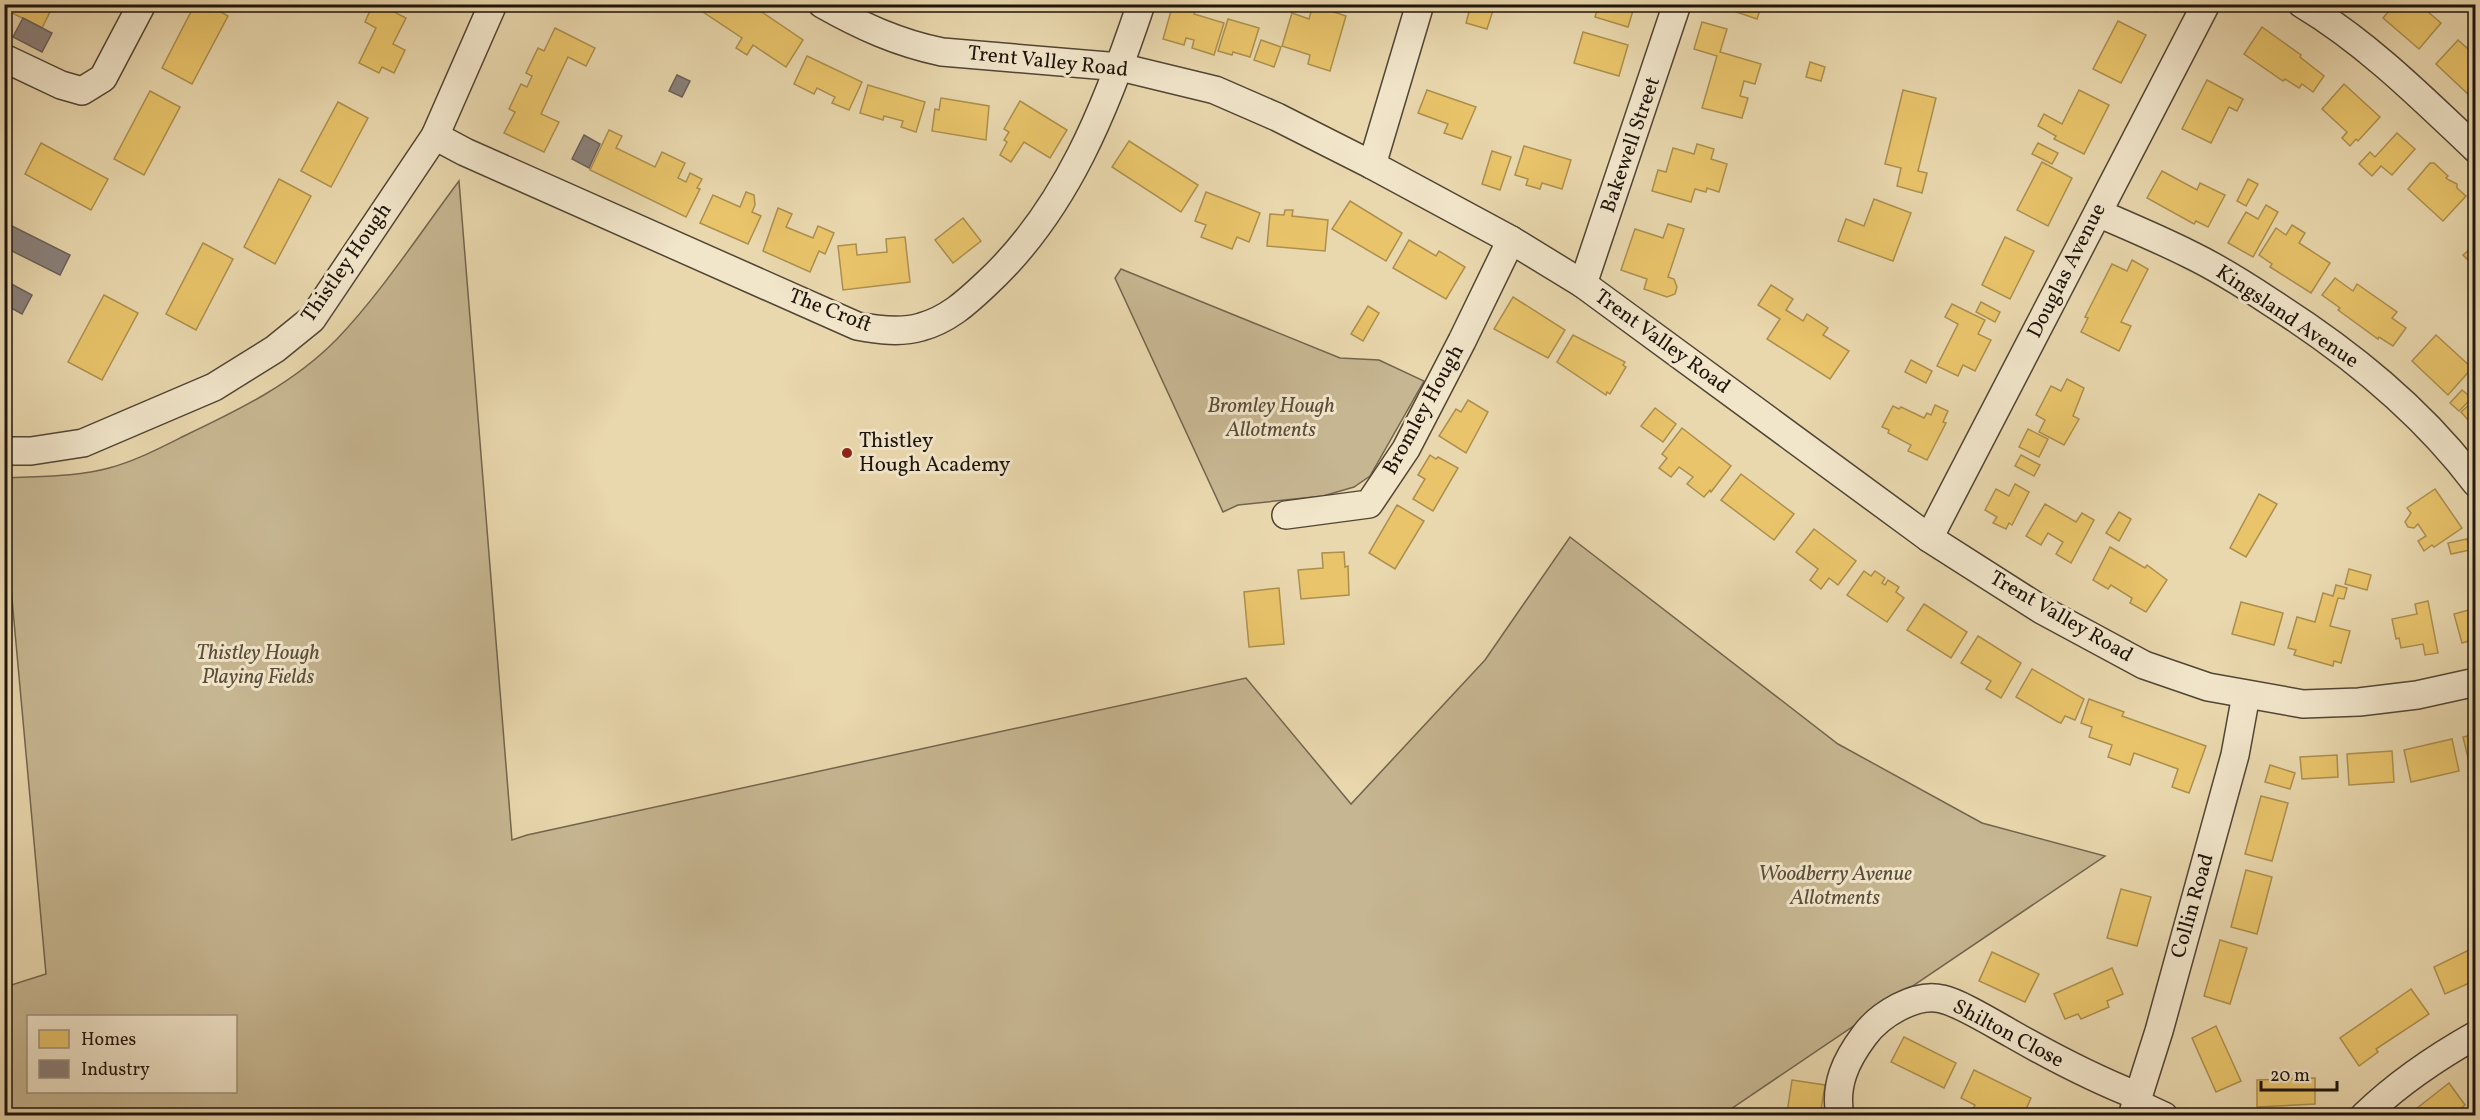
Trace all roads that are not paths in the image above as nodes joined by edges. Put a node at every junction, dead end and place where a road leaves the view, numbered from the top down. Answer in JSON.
{"nodes":[{"id":1,"x":142,"y":4,"type":"edge"},
{"id":2,"x":493,"y":4,"type":"edge"},
{"id":3,"x":822,"y":4,"type":"edge"},
{"id":4,"x":1141,"y":4,"type":"edge"},
{"id":5,"x":1420,"y":4,"type":"edge"},
{"id":6,"x":1677,"y":4,"type":"edge"},
{"id":7,"x":2206,"y":4,"type":"edge"},
{"id":8,"x":2302,"y":4,"type":"edge"},
{"id":9,"x":4,"y":58,"type":"edge"},
{"id":10,"x":1120,"y":67,"type":"junction"},
{"id":11,"x":435,"y":136,"type":"junction"},
{"id":12,"x":2475,"y":149,"type":"edge"},
{"id":13,"x":1372,"y":165,"type":"junction"},
{"id":14,"x":2098,"y":213,"type":"junction"},
{"id":15,"x":1511,"y":240,"type":"junction"},
{"id":16,"x":1583,"y":284,"type":"junction"},
{"id":17,"x":4,"y":451,"type":"edge"},
{"id":18,"x":2475,"y":483,"type":"edge"},
{"id":19,"x":1286,"y":515,"type":"dead end"},
{"id":20,"x":1929,"y":538,"type":"junction"},
{"id":21,"x":2475,"y":682,"type":"edge"},
{"id":22,"x":2246,"y":695,"type":"junction"},
{"id":23,"x":2475,"y":1035,"type":"edge"},
{"id":24,"x":2135,"y":1105,"type":"edge"},
{"id":25,"x":1840,"y":1116,"type":"edge"},
{"id":26,"x":2164,"y":1116,"type":"edge"},
{"id":27,"x":2364,"y":1116,"type":"edge"}],
"edges":[{"from":1,"to":9,"type":"street"},
{"from":2,"to":11,"type":"street","name":"Thistley Hough"},
{"from":3,"to":10,"type":"street","name":"Trent Valley Road"},
{"from":4,"to":10,"type":"street","name":"The Croft"},
{"from":5,"to":13,"type":"street"},
{"from":6,"to":16,"type":"street","name":"Bakewell Street"},
{"from":7,"to":14,"type":"street","name":"Douglas Avenue"},
{"from":8,"to":12,"type":"street"},
{"from":10,"to":11,"type":"street","name":"The Croft"},
{"from":10,"to":13,"type":"street","name":"Trent Valley Road"},
{"from":11,"to":17,"type":"street","name":"Thistley Hough"},
{"from":13,"to":15,"type":"street","name":"Trent Valley Road"},
{"from":14,"to":18,"type":"street","name":"Kingsland Avenue"},
{"from":14,"to":20,"type":"street","name":"Douglas Avenue"},
{"from":15,"to":16,"type":"street","name":"Trent Valley Road"},
{"from":15,"to":19,"type":"street","name":"Bromley Hough"},
{"from":16,"to":20,"type":"street","name":"Trent Valley Road"},
{"from":20,"to":22,"type":"street","name":"Trent Valley Road"},
{"from":21,"to":22,"type":"street","name":"Trent Valley Road"},
{"from":22,"to":24,"type":"street","name":"Collin Road"},
{"from":23,"to":27,"type":"street"},
{"from":24,"to":25,"type":"street","name":"Shilton Close"},
{"from":24,"to":26,"type":"street","name":"Shilton Close"}]}
